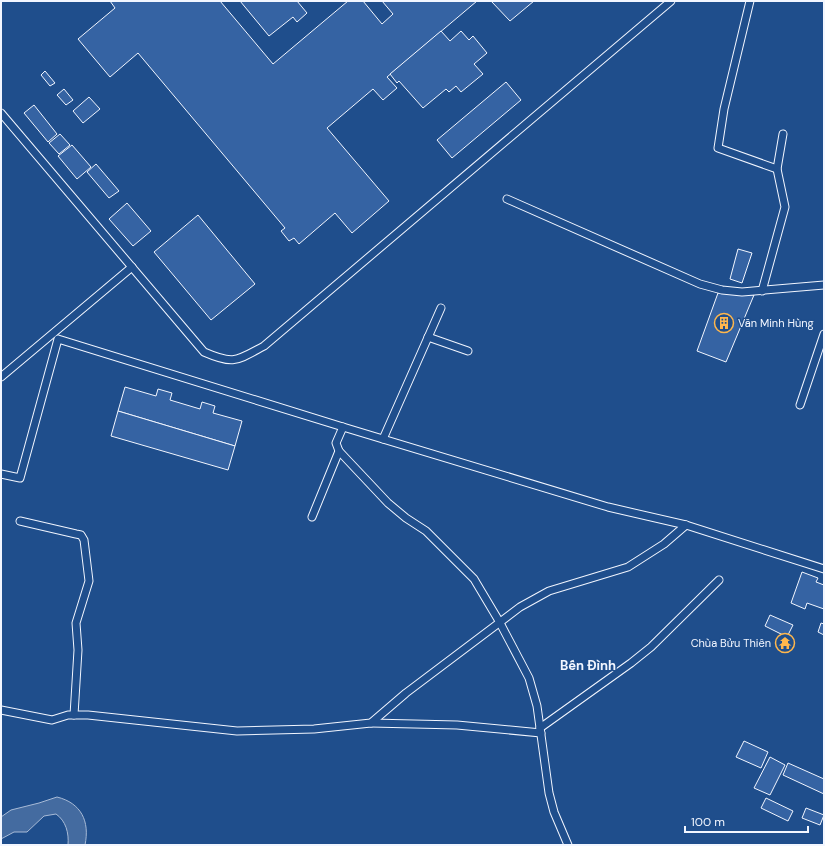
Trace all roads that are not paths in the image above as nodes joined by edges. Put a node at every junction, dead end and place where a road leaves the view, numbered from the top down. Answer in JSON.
{"nodes":[{"id":1,"x":671,"y":1,"type":"edge"},
{"id":2,"x":750,"y":1,"type":"edge"},
{"id":3,"x":1,"y":113,"type":"edge"},
{"id":4,"x":783,"y":134,"type":"dead end"},
{"id":5,"x":777,"y":169,"type":"junction"},
{"id":6,"x":507,"y":199,"type":"dead end"},
{"id":7,"x":132,"y":267,"type":"junction"},
{"id":8,"x":824,"y":285,"type":"edge"},
{"id":9,"x":762,"y":291,"type":"junction"},
{"id":10,"x":441,"y":308,"type":"dead end"},
{"id":11,"x":824,"y":334,"type":"edge"},
{"id":12,"x":428,"y":337,"type":"junction"},
{"id":13,"x":468,"y":350,"type":"dead end"},
{"id":14,"x":1,"y":377,"type":"edge"},
{"id":15,"x":800,"y":405,"type":"dead end"},
{"id":16,"x":343,"y":427,"type":"junction"},
{"id":17,"x":383,"y":439,"type":"junction"},
{"id":18,"x":338,"y":451,"type":"junction"},
{"id":19,"x":1,"y":474,"type":"edge"},
{"id":20,"x":312,"y":516,"type":"dead end"},
{"id":21,"x":20,"y":521,"type":"dead end"},
{"id":22,"x":686,"y":525,"type":"junction"},
{"id":23,"x":824,"y":569,"type":"edge"},
{"id":24,"x":719,"y":580,"type":"dead end"},
{"id":25,"x":500,"y":622,"type":"junction"},
{"id":26,"x":1,"y":710,"type":"edge"},
{"id":27,"x":74,"y":715,"type":"junction"},
{"id":28,"x":371,"y":723,"type":"junction"},
{"id":29,"x":540,"y":730,"type":"junction"},
{"id":30,"x":568,"y":845,"type":"edge"}],
"edges":[{"from":1,"to":7,"type":"street"},
{"from":2,"to":5,"type":"street"},
{"from":3,"to":7,"type":"street"},
{"from":4,"to":5,"type":"street"},
{"from":5,"to":9,"type":"street"},
{"from":6,"to":9,"type":"street"},
{"from":7,"to":14,"type":"street"},
{"from":8,"to":9,"type":"street"},
{"from":10,"to":12,"type":"street"},
{"from":11,"to":15,"type":"street"},
{"from":12,"to":13,"type":"street"},
{"from":12,"to":17,"type":"street"},
{"from":16,"to":17,"type":"street"},
{"from":16,"to":18,"type":"street"},
{"from":16,"to":19,"type":"street"},
{"from":17,"to":22,"type":"street"},
{"from":18,"to":20,"type":"street"},
{"from":18,"to":25,"type":"street"},
{"from":21,"to":27,"type":"street"},
{"from":22,"to":23,"type":"street"},
{"from":22,"to":25,"type":"street"},
{"from":24,"to":29,"type":"street"},
{"from":25,"to":28,"type":"street"},
{"from":25,"to":29,"type":"street"},
{"from":26,"to":27,"type":"street"},
{"from":27,"to":28,"type":"street"},
{"from":28,"to":29,"type":"street"},
{"from":29,"to":30,"type":"street"}]}
